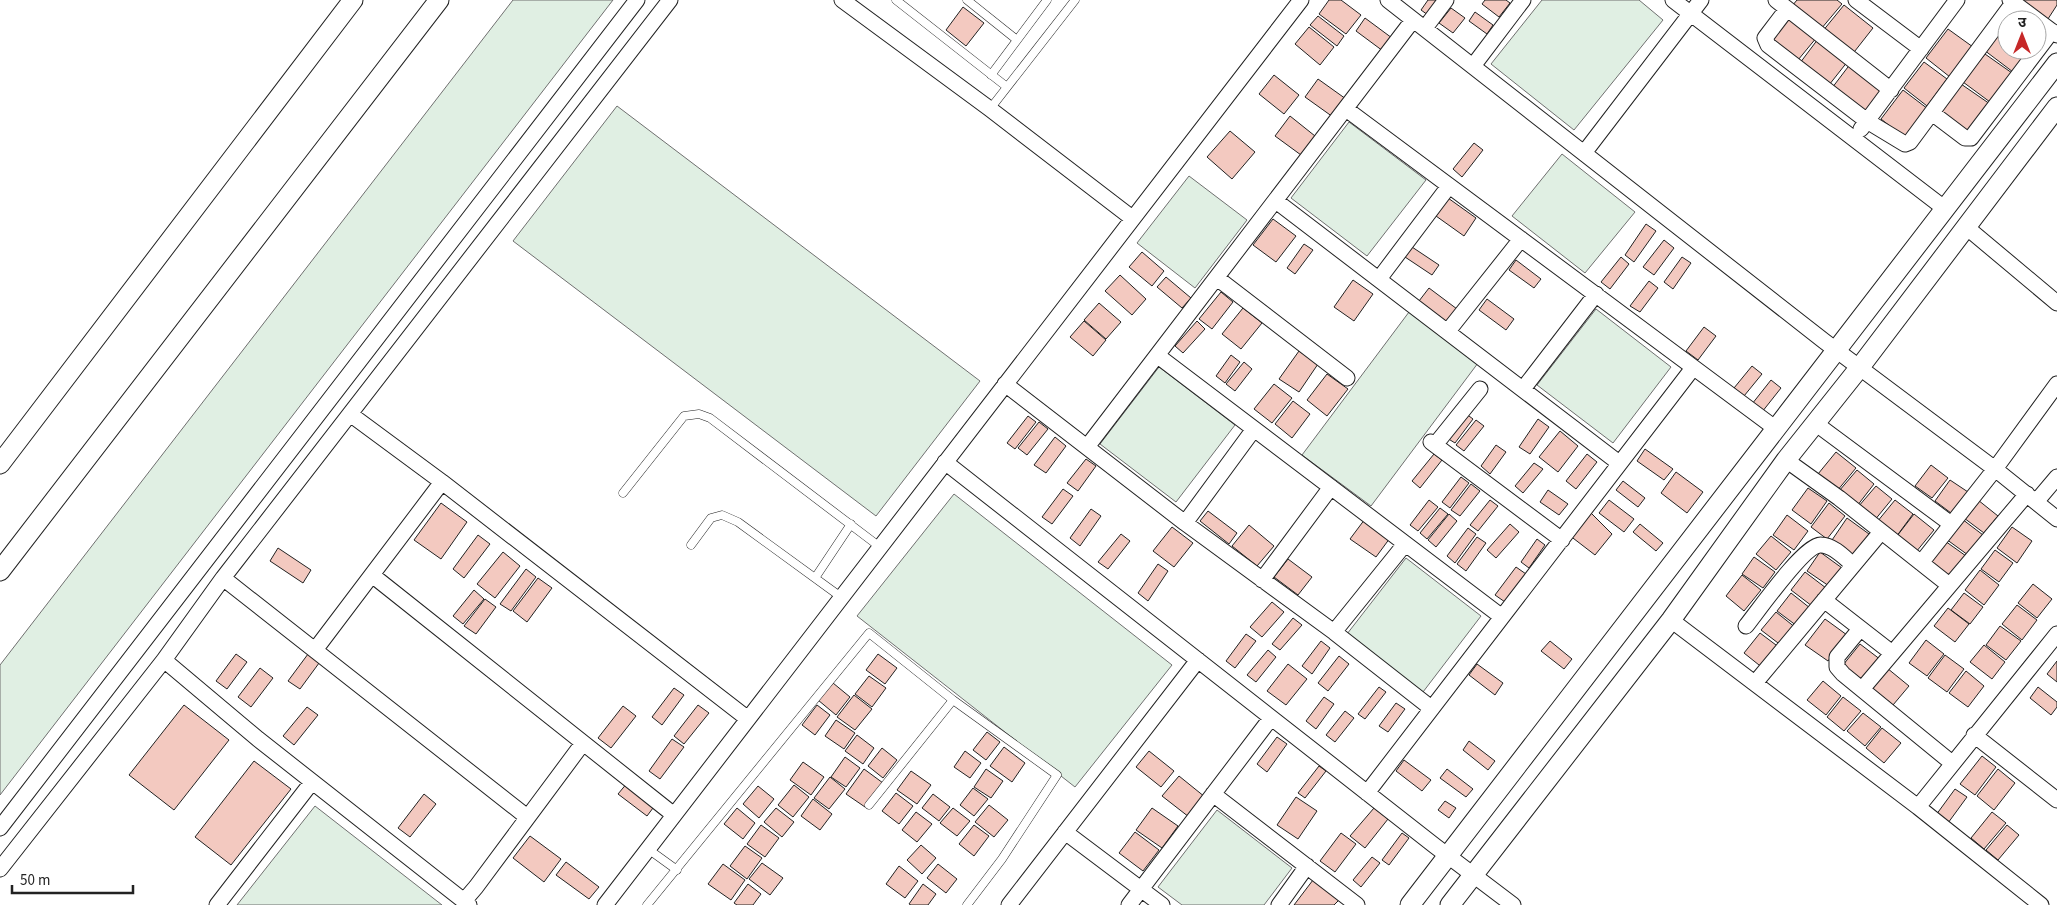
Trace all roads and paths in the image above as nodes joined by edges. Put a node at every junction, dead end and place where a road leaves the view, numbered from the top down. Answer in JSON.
{"nodes":[{"id":1,"x":439,"y":0,"type":"edge"},
{"id":2,"x":637,"y":0,"type":"edge"},
{"id":3,"x":670,"y":0,"type":"edge"},
{"id":4,"x":842,"y":0,"type":"edge"},
{"id":5,"x":896,"y":0,"type":"edge"},
{"id":6,"x":967,"y":0,"type":"edge"},
{"id":7,"x":1035,"y":0,"type":"edge"},
{"id":8,"x":1075,"y":0,"type":"edge"},
{"id":9,"x":1301,"y":0,"type":"edge"},
{"id":10,"x":1388,"y":0,"type":"edge"},
{"id":11,"x":1446,"y":0,"type":"edge"},
{"id":12,"x":1523,"y":0,"type":"edge"},
{"id":13,"x":1673,"y":0,"type":"edge"},
{"id":14,"x":1701,"y":0,"type":"edge"},
{"id":15,"x":1856,"y":0,"type":"edge"},
{"id":16,"x":1957,"y":0,"type":"edge"},
{"id":17,"x":2012,"y":1,"type":"edge"},
{"id":18,"x":348,"y":3,"type":"edge"},
{"id":19,"x":1045,"y":3,"type":"edge"},
{"id":20,"x":1782,"y":4,"type":"edge"},
{"id":21,"x":1691,"y":14,"type":"junction"},
{"id":22,"x":1419,"y":24,"type":"junction"},
{"id":23,"x":2054,"y":33,"type":"edge"},
{"id":24,"x":1017,"y":40,"type":"junction"},
{"id":25,"x":1921,"y":49,"type":"junction"},
{"id":26,"x":2057,"y":63,"type":"edge"},
{"id":27,"x":1473,"y":66,"type":"junction"},
{"id":28,"x":991,"y":74,"type":"junction"},
{"id":29,"x":1007,"y":87,"type":"junction"},
{"id":30,"x":1891,"y":90,"type":"junction"},
{"id":31,"x":2057,"y":107,"type":"edge"},
{"id":32,"x":990,"y":109,"type":"junction"},
{"id":33,"x":1346,"y":109,"type":"junction"},
{"id":34,"x":1932,"y":113,"type":"junction"},
{"id":35,"x":1867,"y":121,"type":"junction"},
{"id":36,"x":1854,"y":138,"type":"junction"},
{"id":37,"x":1584,"y":153,"type":"junction"},
{"id":38,"x":1449,"y":186,"type":"junction"},
{"id":39,"x":1276,"y":201,"type":"junction"},
{"id":40,"x":1944,"y":208,"type":"junction"},
{"id":41,"x":1132,"y":218,"type":"junction"},
{"id":42,"x":1966,"y":226,"type":"junction"},
{"id":43,"x":1521,"y":239,"type":"junction"},
{"id":44,"x":1217,"y":278,"type":"junction"},
{"id":45,"x":1379,"y":279,"type":"junction"},
{"id":46,"x":1596,"y":294,"type":"junction"},
{"id":47,"x":2057,"y":303,"type":"edge"},
{"id":48,"x":1448,"y":331,"type":"junction"},
{"id":49,"x":1836,"y":349,"type":"junction"},
{"id":50,"x":1158,"y":356,"type":"junction"},
{"id":51,"x":1860,"y":367,"type":"junction"},
{"id":52,"x":1694,"y":368,"type":"junction"},
{"id":53,"x":1347,"y":378,"type":"dead end"},
{"id":54,"x":1005,"y":384,"type":"junction"},
{"id":55,"x":2057,"y":384,"type":"edge"},
{"id":56,"x":1480,"y":389,"type":"dead end"},
{"id":57,"x":1522,"y":389,"type":"junction"},
{"id":58,"x":350,"y":414,"type":"junction"},
{"id":59,"x":1815,"y":423,"type":"junction"},
{"id":60,"x":1775,"y":428,"type":"junction"},
{"id":61,"x":1254,"y":429,"type":"junction"},
{"id":62,"x":1087,"y":447,"type":"junction"},
{"id":63,"x":1786,"y":460,"type":"junction"},
{"id":64,"x":945,"y":462,"type":"junction"},
{"id":65,"x":0,"y":464,"type":"edge"},
{"id":66,"x":1619,"y":464,"type":"junction"},
{"id":67,"x":1995,"y":469,"type":"junction"},
{"id":68,"x":2057,"y":477,"type":"edge"},
{"id":69,"x":442,"y":482,"type":"junction"},
{"id":70,"x":1331,"y":488,"type":"junction"},
{"id":71,"x":623,"y":493,"type":"dead end"},
{"id":72,"x":2032,"y":498,"type":"junction"},
{"id":73,"x":2057,"y":519,"type":"edge"},
{"id":74,"x":1185,"y":523,"type":"junction"},
{"id":75,"x":851,"y":524,"type":"junction"},
{"id":76,"x":1951,"y":524,"type":"junction"},
{"id":77,"x":1881,"y":532,"type":"junction"},
{"id":78,"x":1562,"y":540,"type":"junction"},
{"id":79,"x":1405,"y":544,"type":"junction"},
{"id":80,"x":691,"y":545,"type":"dead end"},
{"id":81,"x":880,"y":546,"type":"junction"},
{"id":82,"x":1921,"y":563,"type":"junction"},
{"id":83,"x":1854,"y":565,"type":"junction"},
{"id":84,"x":0,"y":572,"type":"edge"},
{"id":85,"x":372,"y":575,"type":"junction"},
{"id":86,"x":223,"y":578,"type":"junction"},
{"id":87,"x":814,"y":578,"type":"junction"},
{"id":88,"x":1262,"y":580,"type":"junction"},
{"id":89,"x":1949,"y":585,"type":"junction"},
{"id":90,"x":841,"y":598,"type":"junction"},
{"id":91,"x":1824,"y":600,"type":"junction"},
{"id":92,"x":1502,"y":617,"type":"junction"},
{"id":93,"x":1671,"y":620,"type":"junction"},
{"id":94,"x":1746,"y":626,"type":"dead end"},
{"id":95,"x":1860,"y":629,"type":"junction"},
{"id":96,"x":1334,"y":632,"type":"junction"},
{"id":97,"x":2057,"y":634,"type":"edge"},
{"id":98,"x":315,"y":650,"type":"junction"},
{"id":99,"x":1892,"y":653,"type":"junction"},
{"id":100,"x":164,"y":660,"type":"junction"},
{"id":101,"x":1198,"y":660,"type":"junction"},
{"id":102,"x":1755,"y":683,"type":"junction"},
{"id":103,"x":1862,"y":688,"type":"junction"},
{"id":104,"x":953,"y":700,"type":"junction"},
{"id":105,"x":1431,"y":708,"type":"junction"},
{"id":106,"x":1271,"y":718,"type":"junction"},
{"id":107,"x":748,"y":719,"type":"junction"},
{"id":108,"x":1974,"y":735,"type":"junction"},
{"id":109,"x":582,"y":742,"type":"junction"},
{"id":110,"x":1952,"y":763,"type":"junction"},
{"id":111,"x":312,"y":782,"type":"junction"},
{"id":112,"x":1367,"y":793,"type":"junction"},
{"id":113,"x":1214,"y":794,"type":"junction"},
{"id":114,"x":2056,"y":797,"type":"edge"},
{"id":115,"x":870,"y":805,"type":"dead end"},
{"id":116,"x":1918,"y":807,"type":"junction"},
{"id":117,"x":674,"y":815,"type":"junction"},
{"id":118,"x":527,"y":817,"type":"junction"},
{"id":119,"x":0,"y":828,"type":"edge"},
{"id":120,"x":1065,"y":832,"type":"junction"},
{"id":121,"x":648,"y":849,"type":"junction"},
{"id":122,"x":1447,"y":856,"type":"junction"},
{"id":123,"x":1307,"y":866,"type":"junction"},
{"id":124,"x":0,"y":869,"type":"edge"},
{"id":125,"x":677,"y":870,"type":"junction"},
{"id":126,"x":1473,"y":875,"type":"junction"},
{"id":127,"x":1142,"y":890,"type":"junction"},
{"id":128,"x":466,"y":903,"type":"edge"},
{"id":129,"x":217,"y":905,"type":"edge"},
{"id":130,"x":605,"y":905,"type":"edge"},
{"id":131,"x":647,"y":905,"type":"edge"},
{"id":132,"x":967,"y":905,"type":"edge"},
{"id":133,"x":1009,"y":905,"type":"edge"},
{"id":134,"x":1129,"y":905,"type":"edge"},
{"id":135,"x":1162,"y":905,"type":"edge"},
{"id":136,"x":1279,"y":905,"type":"edge"},
{"id":137,"x":1358,"y":905,"type":"edge"},
{"id":138,"x":1410,"y":905,"type":"edge"},
{"id":139,"x":1450,"y":905,"type":"edge"},
{"id":140,"x":1513,"y":905,"type":"edge"},
{"id":141,"x":2041,"y":905,"type":"edge"}],
"edges":[{"from":1,"to":84,"type":"street"},
{"from":2,"to":119,"type":"street"},
{"from":3,"to":58,"type":"street"},
{"from":4,"to":32,"type":"street"},
{"from":5,"to":28,"type":"lane"},
{"from":6,"to":24,"type":"lane"},
{"from":7,"to":19,"type":"lane"},
{"from":8,"to":29,"type":"lane"},
{"from":9,"to":41,"type":"street"},
{"from":10,"to":22,"type":"street"},
{"from":11,"to":22,"type":"street"},
{"from":12,"to":27,"type":"street"},
{"from":13,"to":21,"type":"street"},
{"from":14,"to":21,"type":"street"},
{"from":15,"to":25,"type":"street"},
{"from":16,"to":25,"type":"street"},
{"from":17,"to":23,"type":"street"},
{"from":17,"to":34,"type":"street"},
{"from":18,"to":65,"type":"street"},
{"from":19,"to":24,"type":"lane"},
{"from":20,"to":30,"type":"street"},
{"from":20,"to":35,"type":"street"},
{"from":21,"to":36,"type":"street"},
{"from":21,"to":37,"type":"street"},
{"from":22,"to":27,"type":"street"},
{"from":22,"to":33,"type":"street"},
{"from":23,"to":34,"type":"street"},
{"from":24,"to":28,"type":"lane"},
{"from":25,"to":30,"type":"street"},
{"from":26,"to":40,"type":"street"},
{"from":27,"to":37,"type":"street"},
{"from":28,"to":29,"type":"lane"},
{"from":29,"to":32,"type":"lane"},
{"from":30,"to":35,"type":"street"},
{"from":31,"to":42,"type":"street"},
{"from":32,"to":41,"type":"street"},
{"from":33,"to":38,"type":"street"},
{"from":33,"to":39,"type":"street"},
{"from":34,"to":35,"type":"street"},
{"from":35,"to":36,"type":"street"},
{"from":36,"to":40,"type":"street"},
{"from":37,"to":49,"type":"street"},
{"from":38,"to":43,"type":"street"},
{"from":38,"to":45,"type":"street"},
{"from":39,"to":44,"type":"street"},
{"from":39,"to":45,"type":"street"},
{"from":40,"to":49,"type":"street"},
{"from":41,"to":54,"type":"street"},
{"from":42,"to":47,"type":"street"},
{"from":42,"to":51,"type":"street"},
{"from":43,"to":46,"type":"street"},
{"from":43,"to":48,"type":"street"},
{"from":44,"to":50,"type":"street"},
{"from":44,"to":53,"type":"street"},
{"from":45,"to":48,"type":"street"},
{"from":46,"to":52,"type":"street"},
{"from":46,"to":57,"type":"street"},
{"from":48,"to":57,"type":"street"},
{"from":49,"to":51,"type":"street"},
{"from":49,"to":60,"type":"street"},
{"from":50,"to":61,"type":"street"},
{"from":50,"to":62,"type":"street"},
{"from":51,"to":59,"type":"street"},
{"from":51,"to":67,"type":"street"},
{"from":52,"to":60,"type":"street"},
{"from":52,"to":66,"type":"street"},
{"from":54,"to":62,"type":"street"},
{"from":54,"to":64,"type":"street"},
{"from":55,"to":67,"type":"street"},
{"from":56,"to":78,"type":"street"},
{"from":57,"to":66,"type":"street"},
{"from":58,"to":69,"type":"street"},
{"from":58,"to":86,"type":"street"},
{"from":59,"to":63,"type":"street"},
{"from":59,"to":76,"type":"street"},
{"from":60,"to":122,"type":"street"},
{"from":61,"to":70,"type":"street"},
{"from":61,"to":74,"type":"street"},
{"from":62,"to":74,"type":"street"},
{"from":63,"to":77,"type":"street"},
{"from":63,"to":93,"type":"street"},
{"from":64,"to":81,"type":"street"},
{"from":64,"to":101,"type":"street"},
{"from":66,"to":78,"type":"street"},
{"from":67,"to":72,"type":"street"},
{"from":67,"to":76,"type":"street"},
{"from":68,"to":72,"type":"street"},
{"from":69,"to":85,"type":"street"},
{"from":69,"to":107,"type":"street"},
{"from":70,"to":79,"type":"street"},
{"from":70,"to":88,"type":"street"},
{"from":71,"to":75,"type":"lane"},
{"from":72,"to":73,"type":"street"},
{"from":72,"to":89,"type":"street"},
{"from":74,"to":88,"type":"street"},
{"from":75,"to":81,"type":"lane"},
{"from":75,"to":87,"type":"lane"},
{"from":76,"to":82,"type":"street"},
{"from":77,"to":82,"type":"street"},
{"from":77,"to":83,"type":"street"},
{"from":78,"to":92,"type":"street"},
{"from":79,"to":92,"type":"street"},
{"from":79,"to":96,"type":"street"},
{"from":80,"to":87,"type":"lane"},
{"from":81,"to":90,"type":"street"},
{"from":82,"to":89,"type":"street"},
{"from":83,"to":91,"type":"street"},
{"from":83,"to":94,"type":"street"},
{"from":85,"to":98,"type":"street"},
{"from":85,"to":109,"type":"street"},
{"from":86,"to":98,"type":"street"},
{"from":86,"to":100,"type":"street"},
{"from":87,"to":90,"type":"lane"},
{"from":88,"to":96,"type":"street"},
{"from":89,"to":99,"type":"street"},
{"from":90,"to":107,"type":"street"},
{"from":91,"to":95,"type":"street"},
{"from":91,"to":102,"type":"street"},
{"from":92,"to":105,"type":"street"},
{"from":93,"to":102,"type":"street"},
{"from":93,"to":126,"type":"street"},
{"from":95,"to":99,"type":"street"},
{"from":95,"to":103,"type":"street"},
{"from":96,"to":105,"type":"street"},
{"from":97,"to":108,"type":"street"},
{"from":98,"to":118,"type":"street"},
{"from":99,"to":103,"type":"street"},
{"from":100,"to":111,"type":"street"},
{"from":100,"to":124,"type":"street"},
{"from":101,"to":106,"type":"street"},
{"from":101,"to":120,"type":"street"},
{"from":102,"to":116,"type":"street"},
{"from":103,"to":110,"type":"street"},
{"from":104,"to":115,"type":"lane"},
{"from":104,"to":125,"type":"lane"},
{"from":104,"to":132,"type":"lane"},
{"from":105,"to":112,"type":"street"},
{"from":106,"to":112,"type":"street"},
{"from":106,"to":113,"type":"street"},
{"from":107,"to":117,"type":"street"},
{"from":108,"to":110,"type":"street"},
{"from":108,"to":114,"type":"street"},
{"from":109,"to":117,"type":"street"},
{"from":109,"to":118,"type":"street"},
{"from":110,"to":116,"type":"street"},
{"from":111,"to":128,"type":"street"},
{"from":111,"to":129,"type":"street"},
{"from":112,"to":122,"type":"street"},
{"from":113,"to":123,"type":"street"},
{"from":113,"to":127,"type":"street"},
{"from":116,"to":141,"type":"street"},
{"from":117,"to":121,"type":"street"},
{"from":118,"to":128,"type":"street"},
{"from":120,"to":127,"type":"street"},
{"from":120,"to":133,"type":"street"},
{"from":121,"to":125,"type":"lane"},
{"from":121,"to":130,"type":"street"},
{"from":122,"to":126,"type":"street"},
{"from":122,"to":138,"type":"street"},
{"from":123,"to":136,"type":"street"},
{"from":123,"to":137,"type":"street"},
{"from":125,"to":131,"type":"lane"},
{"from":126,"to":139,"type":"street"},
{"from":126,"to":140,"type":"street"},
{"from":127,"to":134,"type":"street"},
{"from":127,"to":135,"type":"street"}]}
